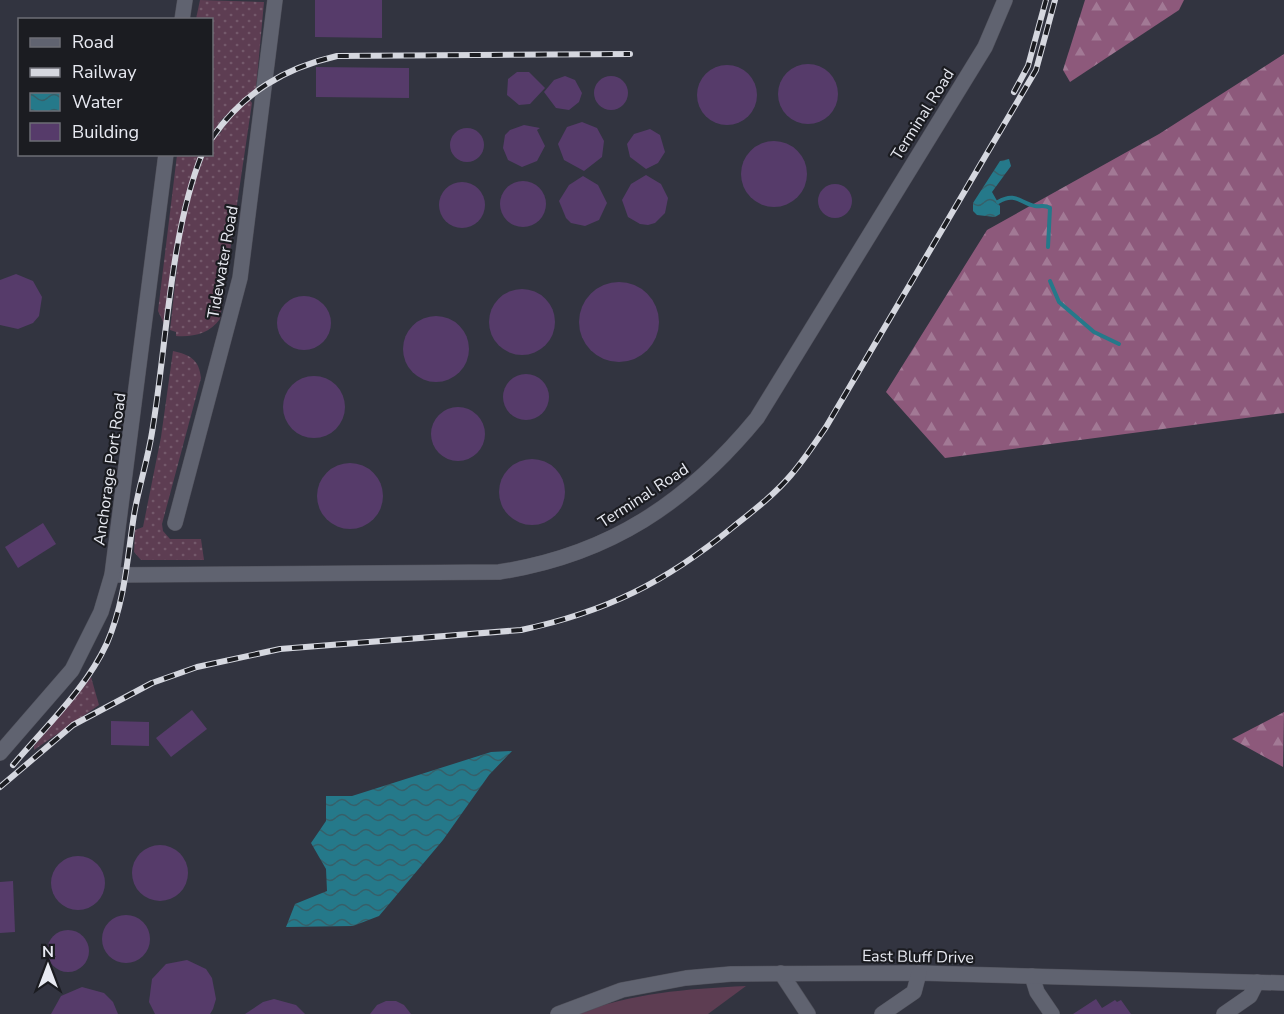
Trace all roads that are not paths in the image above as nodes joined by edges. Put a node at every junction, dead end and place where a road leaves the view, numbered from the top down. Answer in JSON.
{"nodes":[{"id":1,"x":185,"y":0,"type":"edge"},
{"id":2,"x":275,"y":0,"type":"edge"},
{"id":3,"x":1005,"y":0,"type":"edge"},
{"id":4,"x":182,"y":18,"type":"edge"},
{"id":5,"x":166,"y":156,"type":"edge"},
{"id":6,"x":175,"y":524,"type":"dead end"},
{"id":7,"x":112,"y":575,"type":"junction"},
{"id":8,"x":0,"y":753,"type":"edge"},
{"id":9,"x":919,"y":973,"type":"junction"},
{"id":10,"x":781,"y":974,"type":"junction"},
{"id":11,"x":1032,"y":976,"type":"junction"},
{"id":12,"x":1257,"y":982,"type":"junction"},
{"id":13,"x":1283,"y":984,"type":"edge"},
{"id":14,"x":558,"y":1014,"type":"edge"},
{"id":15,"x":808,"y":1014,"type":"edge"},
{"id":16,"x":882,"y":1014,"type":"edge"},
{"id":17,"x":1052,"y":1014,"type":"edge"},
{"id":18,"x":1224,"y":1014,"type":"edge"}],
"edges":[{"from":1,"to":4,"type":"street"},
{"from":2,"to":6,"type":"street","name":"Tidewater Road"},
{"from":3,"to":7,"type":"street","name":"Terminal Road"},
{"from":5,"to":7,"type":"street","name":"Anchorage Port Road"},
{"from":7,"to":8,"type":"street","name":"Anchorage Port Road"},
{"from":9,"to":10,"type":"street","name":"East Bluff Drive"},
{"from":9,"to":11,"type":"street","name":"East Bluff Drive"},
{"from":9,"to":16,"type":"street"},
{"from":10,"to":14,"type":"street","name":"East Bluff Drive"},
{"from":10,"to":15,"type":"street"},
{"from":11,"to":12,"type":"street","name":"East Bluff Drive"},
{"from":11,"to":17,"type":"street"},
{"from":12,"to":13,"type":"street","name":"East Bluff Drive"},
{"from":12,"to":18,"type":"street"}]}
